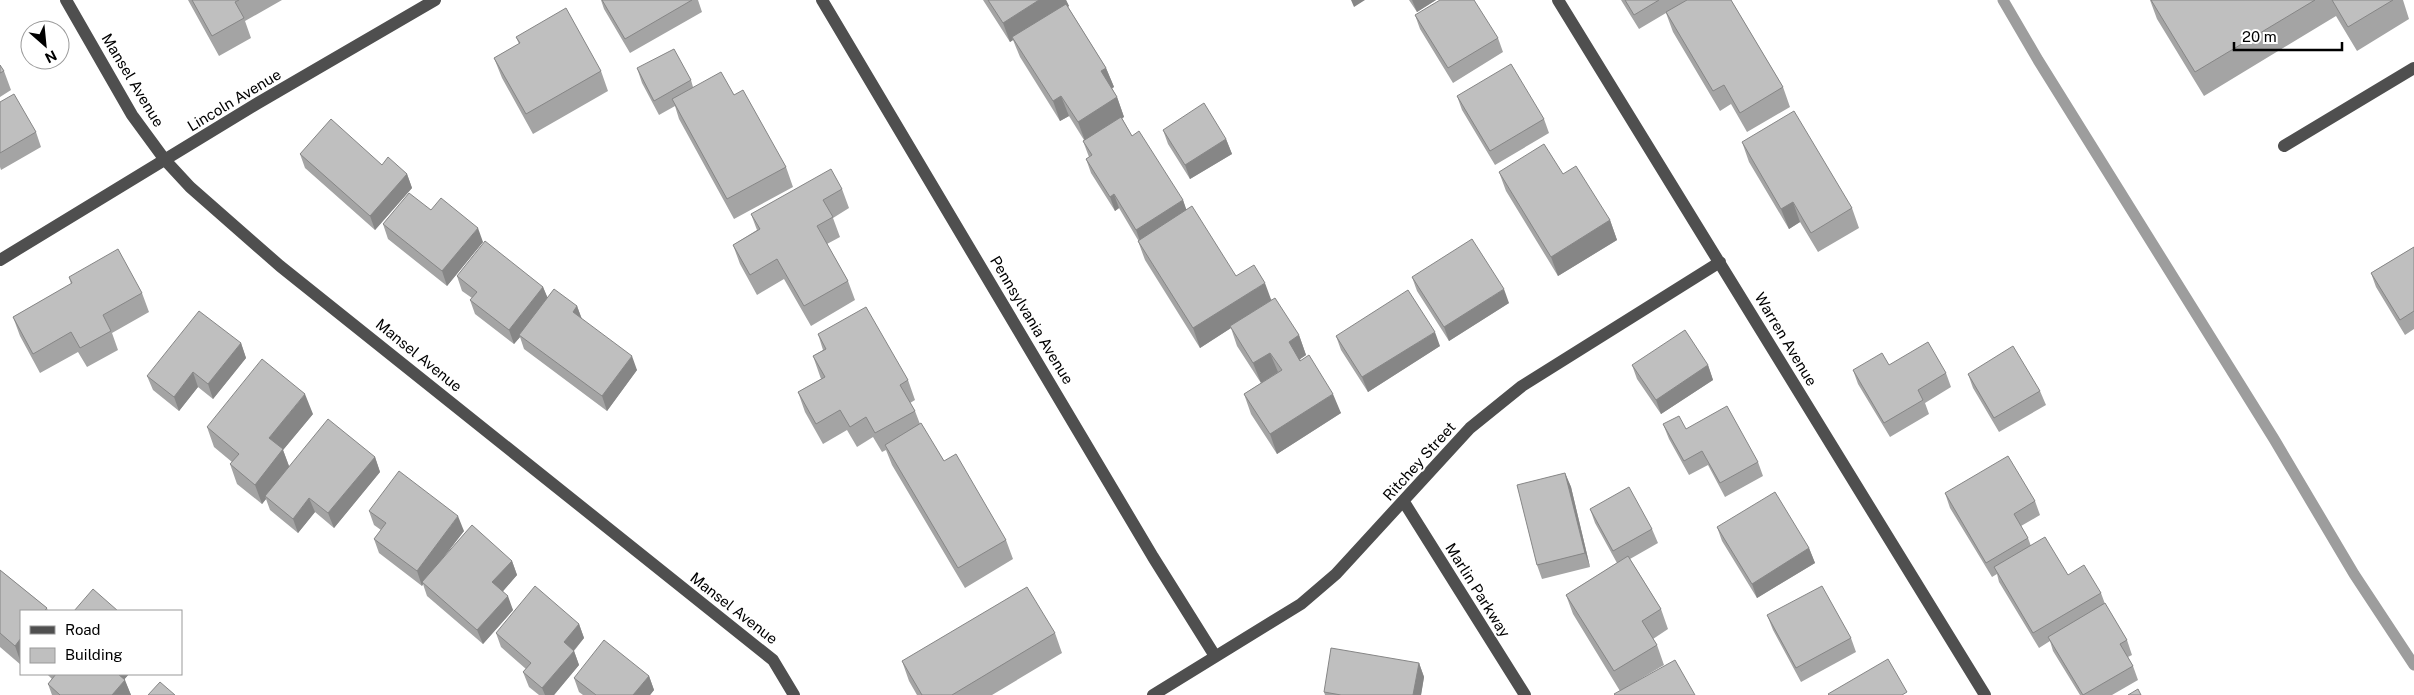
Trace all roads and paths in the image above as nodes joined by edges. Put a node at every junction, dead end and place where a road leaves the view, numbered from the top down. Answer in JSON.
{"nodes":[{"id":1,"x":66,"y":0,"type":"edge"},
{"id":2,"x":435,"y":0,"type":"edge"},
{"id":3,"x":822,"y":0,"type":"edge"},
{"id":4,"x":1558,"y":0,"type":"edge"},
{"id":5,"x":2414,"y":68,"type":"edge"},
{"id":6,"x":2284,"y":146,"type":"dead end"},
{"id":7,"x":165,"y":160,"type":"junction"},
{"id":8,"x":0,"y":260,"type":"edge"},
{"id":9,"x":1720,"y":262,"type":"junction"},
{"id":10,"x":1404,"y":502,"type":"junction"},
{"id":11,"x":1215,"y":656,"type":"junction"},
{"id":12,"x":794,"y":695,"type":"edge"},
{"id":13,"x":1153,"y":695,"type":"edge"},
{"id":14,"x":1525,"y":695,"type":"edge"},
{"id":15,"x":1985,"y":695,"type":"edge"}],
"edges":[{"from":1,"to":7,"type":"street","name":"Mansel Avenue"},
{"from":2,"to":7,"type":"street","name":"Lincoln Avenue"},
{"from":3,"to":11,"type":"street","name":"Pennsylvania Avenue"},
{"from":4,"to":9,"type":"street","name":"Warren Avenue"},
{"from":5,"to":6,"type":"street"},
{"from":7,"to":8,"type":"street","name":"Lincoln Avenue"},
{"from":7,"to":12,"type":"street","name":"Mansel Avenue"},
{"from":9,"to":10,"type":"street","name":"Ritchey Street"},
{"from":9,"to":15,"type":"street","name":"Warren Avenue"},
{"from":10,"to":11,"type":"street","name":"Ritchey Street"},
{"from":10,"to":14,"type":"street","name":"Marlin Parkway"},
{"from":11,"to":13,"type":"street","name":"Ritchey Street"}]}
